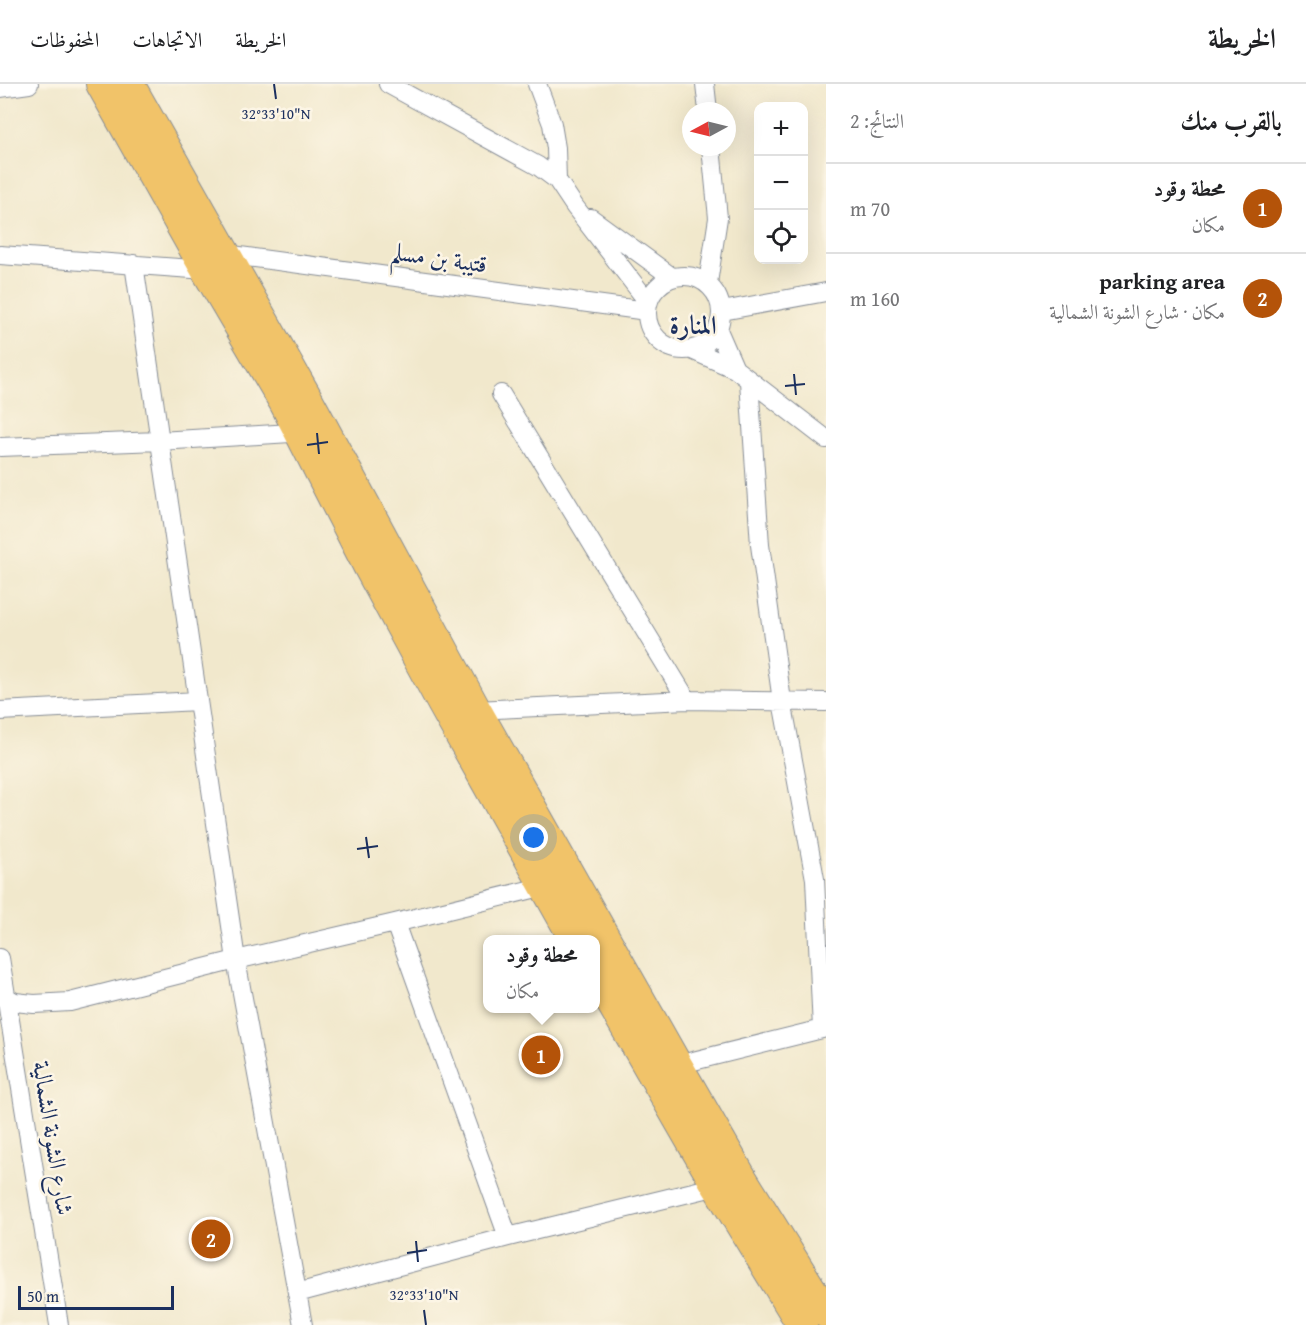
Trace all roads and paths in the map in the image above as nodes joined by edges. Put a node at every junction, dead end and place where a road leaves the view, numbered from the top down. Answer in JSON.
{"nodes":[{"id":1,"x":29,"y":84,"type":"edge"},
{"id":2,"x":101,"y":84,"type":"edge"},
{"id":3,"x":129,"y":84,"type":"edge"},
{"id":4,"x":388,"y":84,"type":"edge"},
{"id":5,"x":537,"y":84,"type":"edge"},
{"id":6,"x":705,"y":84,"type":"edge"},
{"id":7,"x":0,"y":88,"type":"edge"},
{"id":8,"x":707,"y":102,"type":"edge"},
{"id":9,"x":712,"y":156,"type":"edge"},
{"id":10,"x":557,"y":180,"type":"junction"},
{"id":11,"x":575,"y":207,"type":"junction"},
{"id":12,"x":0,"y":255,"type":"edge"},
{"id":13,"x":216,"y":262,"type":"junction"},
{"id":14,"x":134,"y":264,"type":"junction"},
{"id":15,"x":672,"y":277,"type":"junction"},
{"id":16,"x":708,"y":284,"type":"junction"},
{"id":17,"x":826,"y":292,"type":"edge"},
{"id":18,"x":648,"y":306,"type":"junction"},
{"id":19,"x":722,"y":311,"type":"junction"},
{"id":20,"x":718,"y":330,"type":"junction"},
{"id":21,"x":692,"y":350,"type":"junction"},
{"id":22,"x":742,"y":375,"type":"junction"},
{"id":23,"x":501,"y":394,"type":"dead end"},
{"id":24,"x":311,"y":432,"type":"junction"},
{"id":25,"x":826,"y":439,"type":"edge"},
{"id":26,"x":159,"y":441,"type":"junction"},
{"id":27,"x":0,"y":447,"type":"edge"},
{"id":28,"x":687,"y":700,"type":"junction"},
{"id":29,"x":198,"y":701,"type":"junction"},
{"id":30,"x":783,"y":701,"type":"junction"},
{"id":31,"x":826,"y":702,"type":"edge"},
{"id":32,"x":476,"y":710,"type":"junction"},
{"id":33,"x":0,"y":711,"type":"edge"},
{"id":34,"x":821,"y":878,"type":"edge"},
{"id":35,"x":545,"y":886,"type":"junction"},
{"id":36,"x":395,"y":923,"type":"junction"},
{"id":37,"x":573,"y":935,"type":"edge"},
{"id":38,"x":0,"y":958,"type":"edge"},
{"id":39,"x":236,"y":960,"type":"junction"},
{"id":40,"x":600,"y":982,"type":"edge"},
{"id":41,"x":3,"y":997,"type":"edge"},
{"id":42,"x":824,"y":1029,"type":"edge"},
{"id":43,"x":677,"y":1065,"type":"junction"},
{"id":44,"x":730,"y":1183,"type":"junction"},
{"id":45,"x":508,"y":1237,"type":"junction"},
{"id":46,"x":297,"y":1293,"type":"junction"},
{"id":47,"x":826,"y":1313,"type":"edge"},
{"id":48,"x":58,"y":1325,"type":"edge"},
{"id":49,"x":303,"y":1325,"type":"edge"},
{"id":50,"x":802,"y":1325,"type":"edge"}],
"edges":[{"from":1,"to":7,"type":"street"},
{"from":2,"to":13,"type":"highway"},
{"from":3,"to":13,"type":"highway"},
{"from":4,"to":10,"type":"street"},
{"from":5,"to":10,"type":"street"},
{"from":6,"to":8,"type":"street"},
{"from":9,"to":16,"type":"street"},
{"from":10,"to":11,"type":"street"},
{"from":11,"to":15,"type":"street"},
{"from":11,"to":18,"type":"street"},
{"from":12,"to":14,"type":"street","name":"قتيبة بن مسلم"},
{"from":13,"to":14,"type":"street","name":"قتيبة بن مسلم"},
{"from":13,"to":18,"type":"street","name":"قتيبة بن مسلم"},
{"from":13,"to":24,"type":"highway"},
{"from":14,"to":26,"type":"street"},
{"from":15,"to":16,"type":"street"},
{"from":15,"to":18,"type":"street"},
{"from":16,"to":19,"type":"street"},
{"from":17,"to":19,"type":"street"},
{"from":18,"to":21,"type":"street"},
{"from":19,"to":20,"type":"street"},
{"from":20,"to":21,"type":"street"},
{"from":20,"to":22,"type":"street"},
{"from":21,"to":22,"type":"street"},
{"from":22,"to":25,"type":"street"},
{"from":22,"to":30,"type":"street"},
{"from":23,"to":28,"type":"street"},
{"from":24,"to":26,"type":"street"},
{"from":24,"to":32,"type":"highway"},
{"from":24,"to":35,"type":"highway"},
{"from":26,"to":27,"type":"street"},
{"from":26,"to":29,"type":"street"},
{"from":28,"to":30,"type":"street"},
{"from":28,"to":32,"type":"street"},
{"from":29,"to":33,"type":"street"},
{"from":29,"to":39,"type":"street"},
{"from":30,"to":31,"type":"street"},
{"from":30,"to":34,"type":"street"},
{"from":32,"to":43,"type":"highway"},
{"from":34,"to":42,"type":"street"},
{"from":35,"to":36,"type":"street"},
{"from":35,"to":37,"type":"highway"},
{"from":36,"to":39,"type":"street"},
{"from":36,"to":45,"type":"street"},
{"from":38,"to":41,"type":"street","name":"شارع الشونة الشمالية"},
{"from":39,"to":41,"type":"street"},
{"from":39,"to":46,"type":"street"},
{"from":40,"to":44,"type":"highway"},
{"from":41,"to":48,"type":"street","name":"شارع الشونة الشمالية"},
{"from":42,"to":43,"type":"street"},
{"from":43,"to":44,"type":"highway"},
{"from":44,"to":45,"type":"street"},
{"from":44,"to":47,"type":"highway"},
{"from":44,"to":50,"type":"highway"},
{"from":45,"to":46,"type":"street"},
{"from":46,"to":49,"type":"street"}]}
